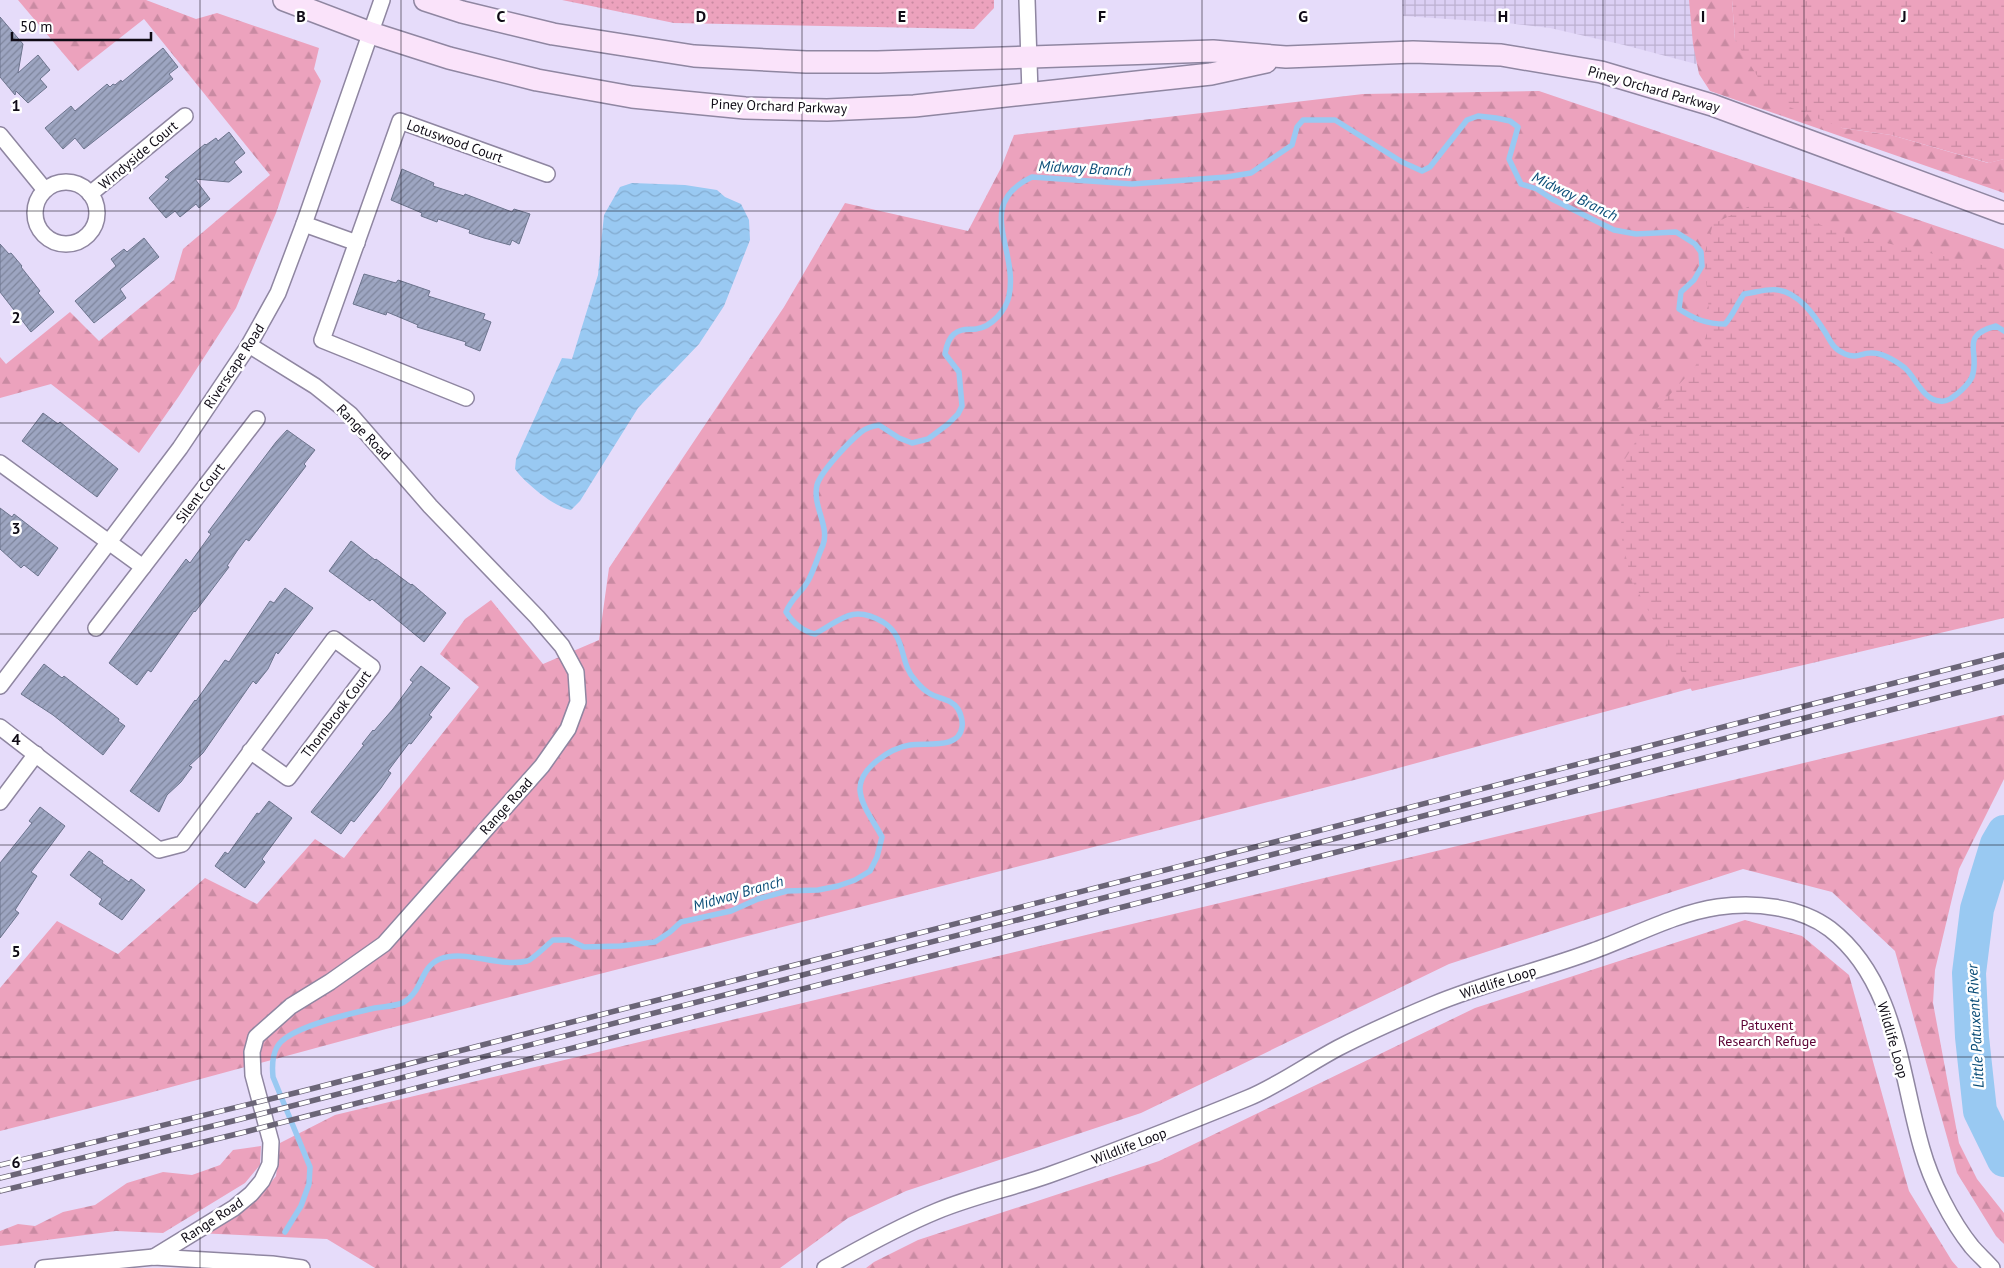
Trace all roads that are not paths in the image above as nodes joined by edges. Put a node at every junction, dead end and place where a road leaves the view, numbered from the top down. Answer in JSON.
{"nodes":[{"id":1,"x":284,"y":0,"type":"edge"},
{"id":2,"x":382,"y":0,"type":"edge"},
{"id":3,"x":426,"y":0,"type":"edge"},
{"id":4,"x":1027,"y":0,"type":"edge"},
{"id":5,"x":371,"y":33,"type":"junction"},
{"id":6,"x":1027,"y":56,"type":"junction"},
{"id":7,"x":1286,"y":58,"type":"junction"},
{"id":8,"x":1030,"y":93,"type":"junction"},
{"id":9,"x":185,"y":116,"type":"dead end"},
{"id":10,"x":0,"y":135,"type":"edge"},
{"id":11,"x":547,"y":174,"type":"dead end"},
{"id":12,"x":45,"y":190,"type":"junction"},
{"id":13,"x":90,"y":194,"type":"junction"},
{"id":14,"x":2004,"y":213,"type":"edge"},
{"id":15,"x":304,"y":224,"type":"junction"},
{"id":16,"x":357,"y":243,"type":"junction"},
{"id":17,"x":249,"y":345,"type":"junction"},
{"id":18,"x":466,"y":398,"type":"dead end"},
{"id":19,"x":257,"y":418,"type":"dead end"},
{"id":20,"x":0,"y":463,"type":"edge"},
{"id":21,"x":109,"y":542,"type":"junction"},
{"id":22,"x":143,"y":567,"type":"junction"},
{"id":23,"x":96,"y":628,"type":"dead end"},
{"id":24,"x":0,"y":686,"type":"edge"},
{"id":25,"x":0,"y":727,"type":"edge"},
{"id":26,"x":250,"y":751,"type":"junction"},
{"id":27,"x":36,"y":754,"type":"junction"},
{"id":28,"x":0,"y":802,"type":"edge"},
{"id":29,"x":154,"y":1257,"type":"junction"},
{"id":30,"x":43,"y":1268,"type":"edge"},
{"id":31,"x":302,"y":1268,"type":"edge"},
{"id":32,"x":825,"y":1268,"type":"edge"},
{"id":33,"x":1992,"y":1268,"type":"edge"}],
"edges":[{"from":1,"to":5,"type":"street","name":"Piney Orchard Parkway"},
{"from":2,"to":5,"type":"street","name":"Riverscape Road"},
{"from":3,"to":6,"type":"street","name":"Piney Orchard Parkway"},
{"from":4,"to":6,"type":"street"},
{"from":5,"to":8,"type":"street","name":"Piney Orchard Parkway"},
{"from":5,"to":15,"type":"street","name":"Riverscape Road"},
{"from":6,"to":7,"type":"street","name":"Piney Orchard Parkway"},
{"from":6,"to":8,"type":"street"},
{"from":7,"to":8,"type":"street","name":"Piney Orchard Parkway"},
{"from":7,"to":14,"type":"street","name":"Piney Orchard Parkway"},
{"from":9,"to":13,"type":"street","name":"Windyside Court"},
{"from":10,"to":12,"type":"street"},
{"from":11,"to":16,"type":"street","name":"Lotuswood Court"},
{"from":12,"to":13,"type":"street","name":"Windyside Court"},
{"from":12,"to":13,"type":"street","name":"Windyside Court"},
{"from":15,"to":16,"type":"street"},
{"from":15,"to":17,"type":"street","name":"Riverscape Road"},
{"from":16,"to":18,"type":"street","name":"Lotuswood Court"},
{"from":17,"to":21,"type":"street","name":"Riverscape Road"},
{"from":17,"to":29,"type":"street","name":"Range Road"},
{"from":19,"to":22,"type":"street","name":"Silent Court"},
{"from":20,"to":21,"type":"street"},
{"from":21,"to":22,"type":"street"},
{"from":21,"to":24,"type":"street","name":"Riverscape Road"},
{"from":22,"to":23,"type":"street","name":"Silent Court"},
{"from":25,"to":27,"type":"street"},
{"from":26,"to":26,"type":"street","name":"Thornbrook Court"},
{"from":26,"to":27,"type":"street","name":"Thornbrook Court"},
{"from":27,"to":28,"type":"street"},
{"from":29,"to":30,"type":"street"},
{"from":29,"to":31,"type":"street"},
{"from":32,"to":33,"type":"street","name":"Wildlife Loop"}]}
